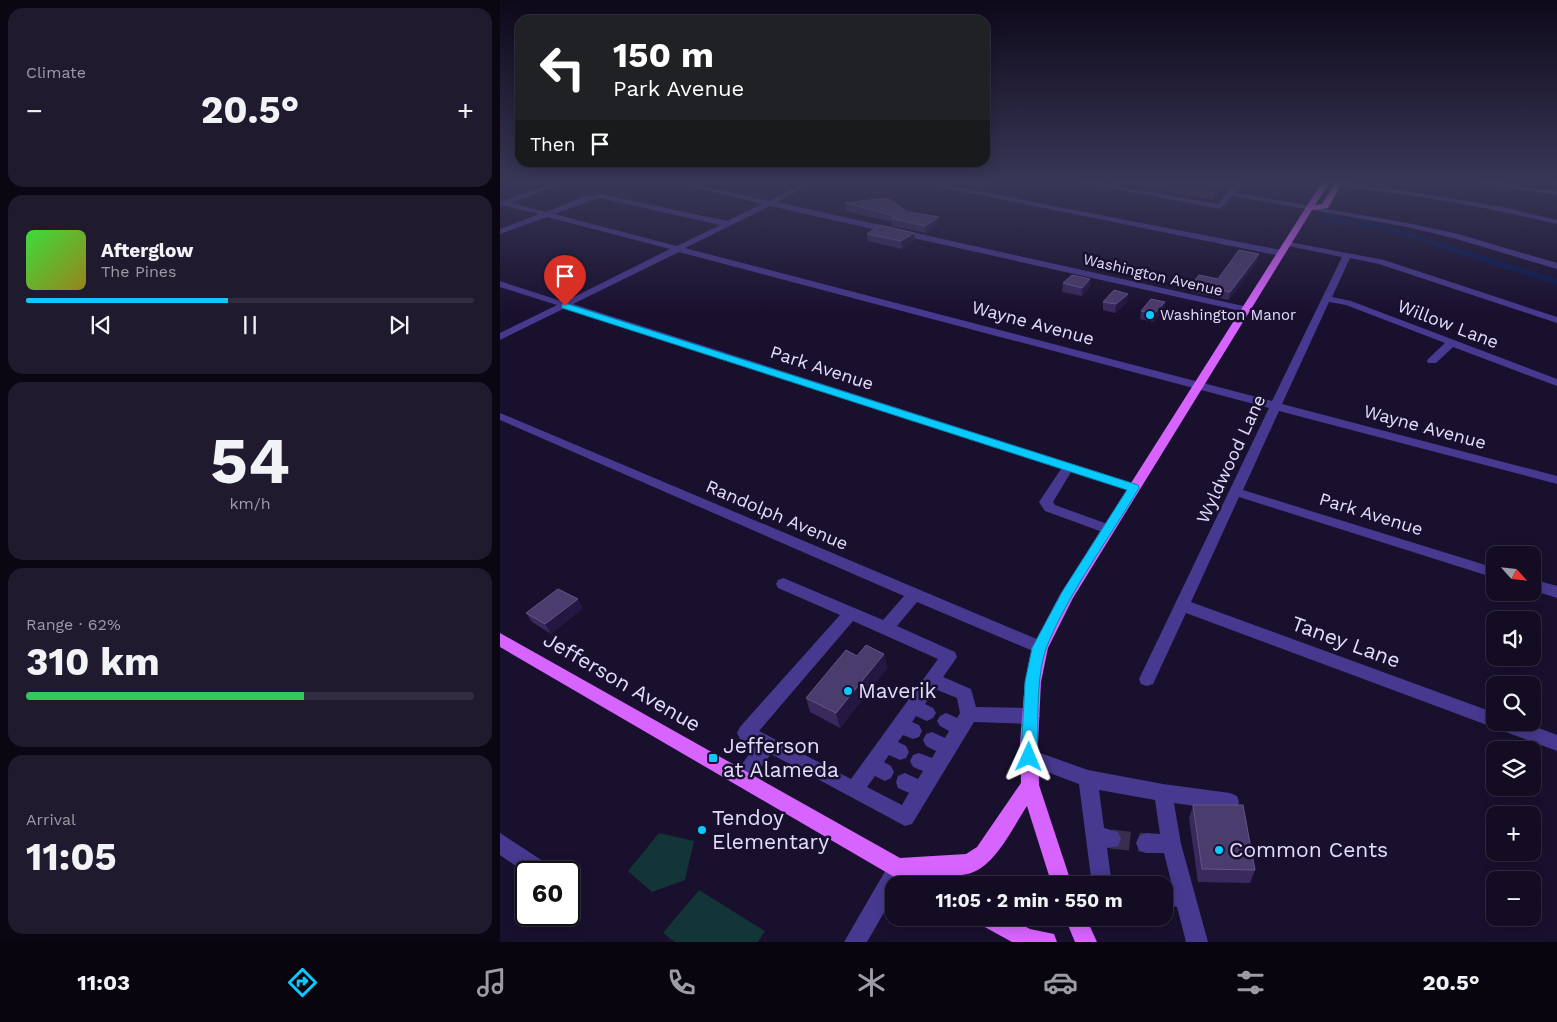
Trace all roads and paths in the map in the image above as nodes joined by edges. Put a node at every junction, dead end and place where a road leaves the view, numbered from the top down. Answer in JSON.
{"nodes":[{"id":1,"x":515,"y":226,"type":"edge"},
{"id":2,"x":597,"y":226,"type":"edge"},
{"id":3,"x":724,"y":226,"type":"edge"},
{"id":4,"x":876,"y":226,"type":"edge"},
{"id":5,"x":1162,"y":226,"type":"edge"},
{"id":6,"x":1298,"y":226,"type":"edge"},
{"id":7,"x":1411,"y":226,"type":"edge"},
{"id":8,"x":500,"y":232,"type":"edge"},
{"id":9,"x":681,"y":248,"type":"junction"},
{"id":10,"x":1284,"y":248,"type":"junction"},
{"id":11,"x":1347,"y":254,"type":"junction"},
{"id":12,"x":1557,"y":266,"type":"edge"},
{"id":13,"x":500,"y":284,"type":"edge"},
{"id":14,"x":1327,"y":298,"type":"junction"},
{"id":15,"x":565,"y":306,"type":"junction"},
{"id":16,"x":1245,"y":309,"type":"junction"},
{"id":17,"x":1557,"y":320,"type":"edge"},
{"id":18,"x":500,"y":337,"type":"edge"},
{"id":19,"x":1451,"y":343,"type":"junction"},
{"id":20,"x":1432,"y":360,"type":"dead end"},
{"id":21,"x":1557,"y":383,"type":"edge"},
{"id":22,"x":1198,"y":385,"type":"junction"},
{"id":23,"x":1275,"y":406,"type":"junction"},
{"id":24,"x":500,"y":416,"type":"edge"},
{"id":25,"x":1068,"y":467,"type":"junction"},
{"id":26,"x":1557,"y":480,"type":"edge"},
{"id":27,"x":1134,"y":488,"type":"junction"},
{"id":28,"x":1236,"y":492,"type":"junction"},
{"id":29,"x":1108,"y":529,"type":"junction"},
{"id":30,"x":1486,"y":570,"type":"edge"},
{"id":31,"x":783,"y":584,"type":"dead end"},
{"id":32,"x":1541,"y":587,"type":"edge"},
{"id":33,"x":1557,"y":592,"type":"edge"},
{"id":34,"x":915,"y":594,"type":"junction"},
{"id":35,"x":1181,"y":606,"type":"junction"},
{"id":36,"x":851,"y":613,"type":"junction"},
{"id":37,"x":886,"y":628,"type":"junction"},
{"id":38,"x":500,"y":639,"type":"edge"},
{"id":39,"x":1040,"y":648,"type":"junction"},
{"id":40,"x":1147,"y":679,"type":"dead end"},
{"id":41,"x":932,"y":680,"type":"junction"},
{"id":42,"x":1031,"y":716,"type":"junction"},
{"id":43,"x":1486,"y":717,"type":"edge"},
{"id":44,"x":959,"y":721,"type":"junction"},
{"id":45,"x":1524,"y":731,"type":"edge"},
{"id":46,"x":1557,"y":743,"type":"edge"},
{"id":47,"x":768,"y":744,"type":"junction"},
{"id":48,"x":1029,"y":757,"type":"junction"},
{"id":49,"x":741,"y":778,"type":"junction"},
{"id":50,"x":1088,"y":779,"type":"junction"},
{"id":51,"x":1030,"y":785,"type":"junction"},
{"id":52,"x":854,"y":790,"type":"junction"},
{"id":53,"x":1163,"y":793,"type":"junction"},
{"id":54,"x":1230,"y":802,"type":"dead end"},
{"id":55,"x":500,"y":843,"type":"edge"},
{"id":56,"x":1146,"y":843,"type":"tunnel mouth"},
{"id":57,"x":1171,"y":844,"type":"junction"},
{"id":58,"x":526,"y":861,"type":"edge"},
{"id":59,"x":898,"y":868,"type":"junction"},
{"id":60,"x":912,"y":876,"type":"edge"},
{"id":61,"x":1059,"y":876,"type":"edge"},
{"id":62,"x":1102,"y":876,"type":"edge"},
{"id":63,"x":1173,"y":895,"type":"edge"},
{"id":64,"x":1185,"y":897,"type":"junction"},
{"id":65,"x":1003,"y":926,"type":"edge"},
{"id":66,"x":1079,"y":926,"type":"edge"},
{"id":67,"x":855,"y":942,"type":"edge"},
{"id":68,"x":1046,"y":942,"type":"edge"},
{"id":69,"x":1086,"y":942,"type":"edge"},
{"id":70,"x":1197,"y":942,"type":"edge"}],
"edges":[{"from":1,"to":8,"type":"street"},
{"from":2,"to":9,"type":"street","name":"Wayne Avenue"},
{"from":3,"to":9,"type":"street"},
{"from":4,"to":16,"type":"street","name":"Washington Avenue"},
{"from":5,"to":10,"type":"street"},
{"from":6,"to":10,"type":"main road"},
{"from":7,"to":12,"type":"street"},
{"from":9,"to":15,"type":"street"},
{"from":9,"to":22,"type":"street","name":"Wayne Avenue"},
{"from":10,"to":11,"type":"street"},
{"from":10,"to":16,"type":"main road"},
{"from":11,"to":14,"type":"street","name":"Wyldwood Lane"},
{"from":11,"to":17,"type":"street"},
{"from":13,"to":15,"type":"street","name":"Park Avenue"},
{"from":14,"to":19,"type":"street","name":"Willow Lane"},
{"from":14,"to":23,"type":"street","name":"Wyldwood Lane"},
{"from":15,"to":18,"type":"street"},
{"from":15,"to":25,"type":"street","name":"Park Avenue"},
{"from":16,"to":22,"type":"main road"},
{"from":19,"to":20,"type":"street"},
{"from":19,"to":21,"type":"street","name":"Willow Lane"},
{"from":22,"to":23,"type":"street","name":"Wayne Avenue"},
{"from":22,"to":27,"type":"main road"},
{"from":23,"to":26,"type":"street","name":"Wayne Avenue"},
{"from":23,"to":28,"type":"street","name":"Wyldwood Lane"},
{"from":24,"to":34,"type":"street","name":"Randolph Avenue"},
{"from":25,"to":27,"type":"street","name":"Park Avenue"},
{"from":25,"to":29,"type":"street"},
{"from":27,"to":29,"type":"main road"},
{"from":28,"to":30,"type":"street","name":"Park Avenue"},
{"from":28,"to":35,"type":"street","name":"Wyldwood Lane"},
{"from":29,"to":39,"type":"main road"},
{"from":31,"to":36,"type":"street"},
{"from":32,"to":33,"type":"street"},
{"from":34,"to":37,"type":"street"},
{"from":34,"to":39,"type":"street","name":"Randolph Avenue"},
{"from":35,"to":40,"type":"street","name":"Wyldwood Lane"},
{"from":35,"to":43,"type":"street","name":"Taney Lane"},
{"from":36,"to":37,"type":"street"},
{"from":36,"to":47,"type":"street"},
{"from":37,"to":41,"type":"street"},
{"from":38,"to":49,"type":"main road","name":"Jefferson Avenue"},
{"from":39,"to":42,"type":"main road"},
{"from":41,"to":44,"type":"street"},
{"from":41,"to":52,"type":"street"},
{"from":42,"to":44,"type":"street"},
{"from":42,"to":48,"type":"main road"},
{"from":44,"to":52,"type":"street"},
{"from":45,"to":46,"type":"street"},
{"from":47,"to":49,"type":"street"},
{"from":47,"to":52,"type":"street"},
{"from":48,"to":50,"type":"street"},
{"from":48,"to":51,"type":"main road"},
{"from":49,"to":59,"type":"main road","name":"Jefferson Avenue"},
{"from":50,"to":53,"type":"street"},
{"from":50,"to":62,"type":"street"},
{"from":51,"to":59,"type":"main road"},
{"from":51,"to":61,"type":"main road"},
{"from":53,"to":54,"type":"street"},
{"from":53,"to":57,"type":"street"},
{"from":55,"to":58,"type":"street"},
{"from":56,"to":57,"type":"street"},
{"from":57,"to":64,"type":"street"},
{"from":59,"to":60,"type":"main road","name":"Jefferson Avenue"},
{"from":59,"to":67,"type":"street"},
{"from":63,"to":64,"type":"street"},
{"from":64,"to":70,"type":"street"},
{"from":65,"to":68,"type":"main road"},
{"from":66,"to":69,"type":"main road"}]}
